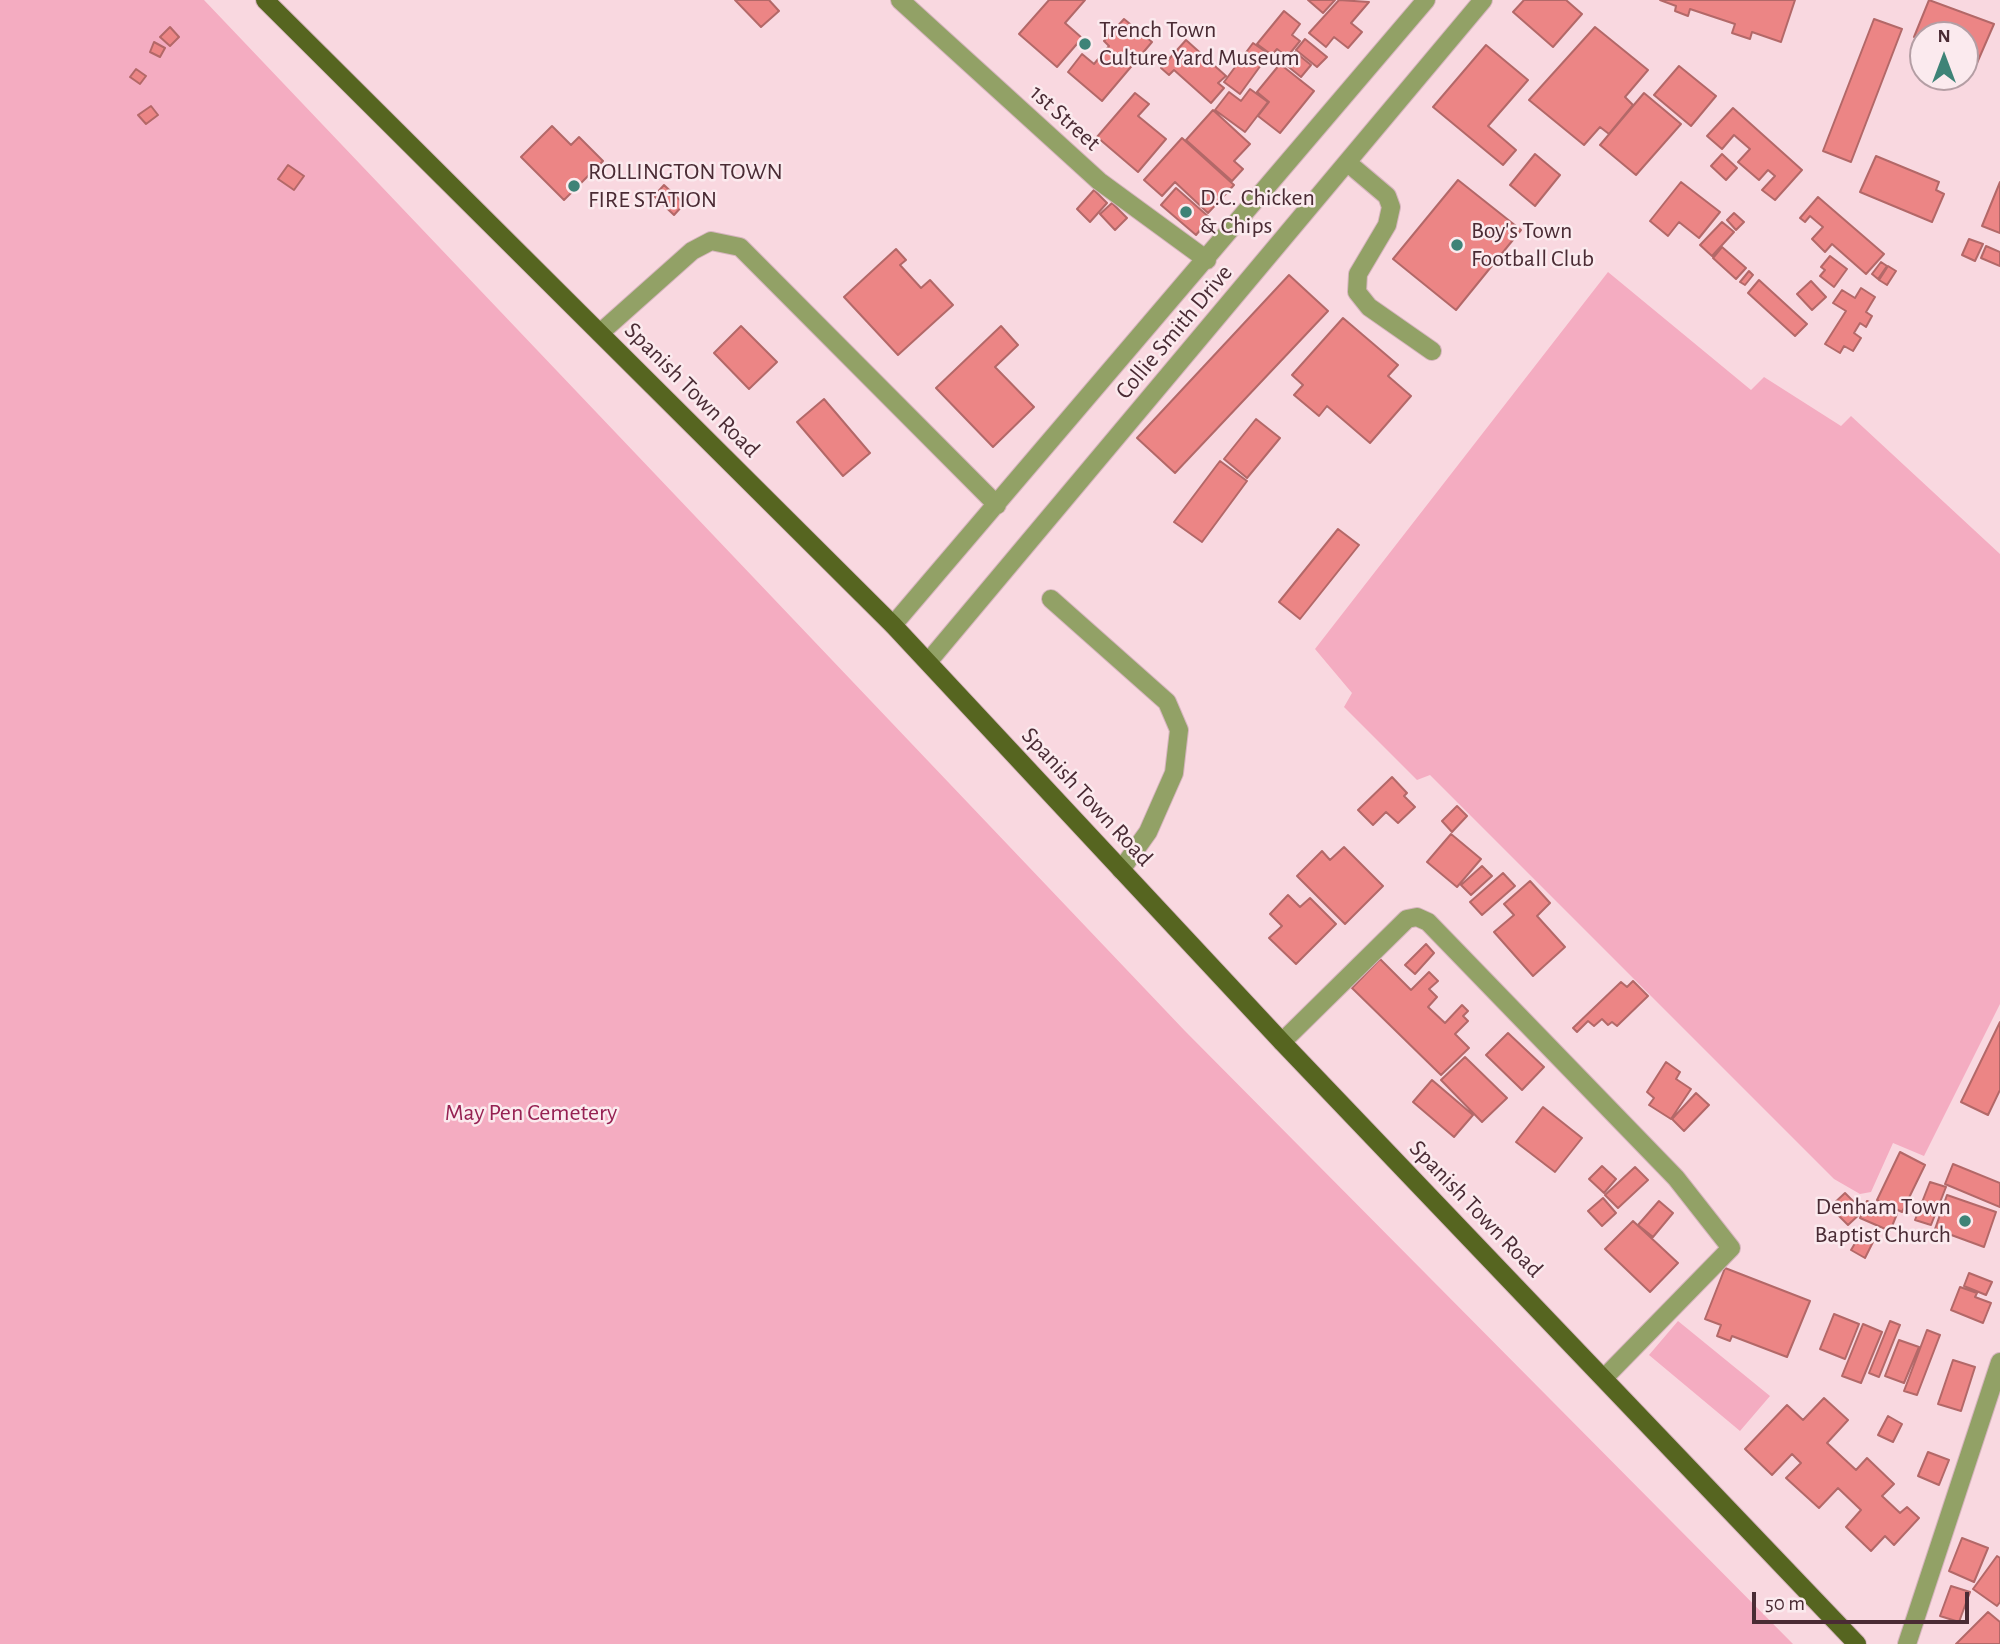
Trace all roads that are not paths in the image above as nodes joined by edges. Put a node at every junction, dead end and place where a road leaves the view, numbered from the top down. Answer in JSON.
{"nodes":[{"id":1,"x":265,"y":0,"type":"edge"},
{"id":2,"x":900,"y":0,"type":"edge"},
{"id":3,"x":1426,"y":0,"type":"edge"},
{"id":4,"x":1483,"y":0,"type":"edge"},
{"id":5,"x":1348,"y":163,"type":"junction"},
{"id":6,"x":1207,"y":260,"type":"junction"},
{"id":7,"x":600,"y":333,"type":"junction"},
{"id":8,"x":1432,"y":351,"type":"dead end"},
{"id":9,"x":997,"y":505,"type":"junction"},
{"id":10,"x":1051,"y":599,"type":"dead end"},
{"id":11,"x":893,"y":625,"type":"junction"},
{"id":12,"x":928,"y":662,"type":"junction"},
{"id":13,"x":1121,"y":870,"type":"junction"},
{"id":14,"x":1282,"y":1042,"type":"junction"},
{"id":15,"x":2000,"y":1362,"type":"edge"},
{"id":16,"x":1604,"y":1378,"type":"junction"},
{"id":17,"x":1857,"y":1644,"type":"edge"},
{"id":18,"x":1908,"y":1644,"type":"edge"}],
"edges":[{"from":1,"to":7,"type":"main road","name":"Spanish Town Road"},
{"from":2,"to":6,"type":"street","name":"1st Street"},
{"from":3,"to":6,"type":"street","name":"Collie Smith Drive"},
{"from":4,"to":5,"type":"street","name":"Collie Smith Drive"},
{"from":5,"to":8,"type":"street"},
{"from":5,"to":12,"type":"street","name":"Collie Smith Drive"},
{"from":6,"to":9,"type":"street","name":"Collie Smith Drive"},
{"from":7,"to":9,"type":"street"},
{"from":7,"to":11,"type":"main road","name":"Spanish Town Road"},
{"from":9,"to":11,"type":"street","name":"Collie Smith Drive"},
{"from":10,"to":13,"type":"street"},
{"from":11,"to":12,"type":"main road","name":"Spanish Town Road"},
{"from":12,"to":13,"type":"main road","name":"Spanish Town Road"},
{"from":13,"to":14,"type":"main road","name":"Spanish Town Road"},
{"from":14,"to":16,"type":"main road","name":"Spanish Town Road"},
{"from":14,"to":16,"type":"street"},
{"from":15,"to":18,"type":"street"},
{"from":16,"to":17,"type":"main road","name":"Spanish Town Road"}]}
